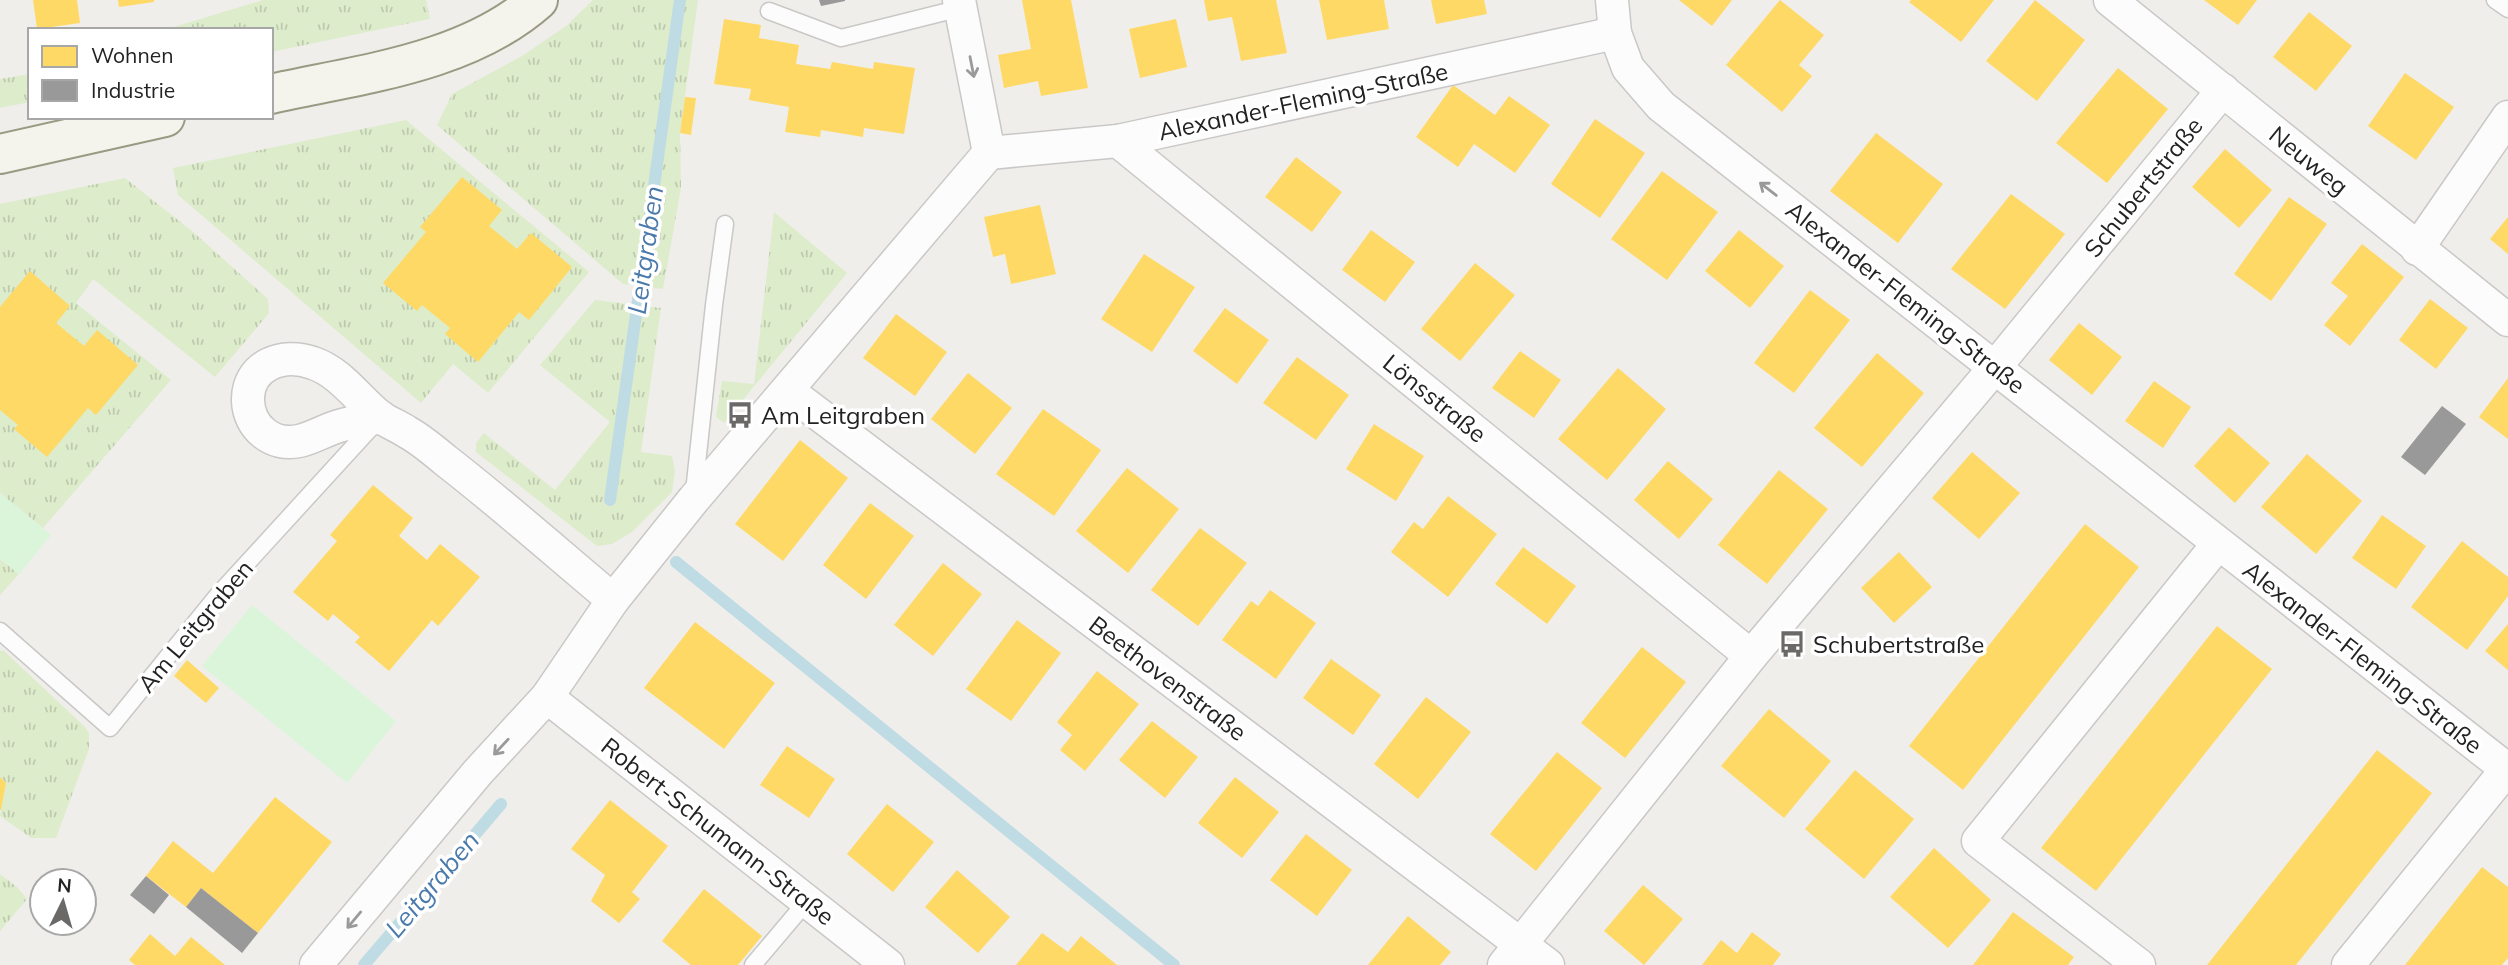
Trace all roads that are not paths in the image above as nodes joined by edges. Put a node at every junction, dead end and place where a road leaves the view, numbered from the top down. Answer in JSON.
{"nodes":[{"id":1,"x":538,"y":0,"type":"edge"},
{"id":2,"x":1612,"y":0,"type":"edge"},
{"id":3,"x":2110,"y":0,"type":"edge"},
{"id":4,"x":2495,"y":0,"type":"edge"},
{"id":5,"x":960,"y":4,"type":"edge"},
{"id":6,"x":2508,"y":9,"type":"edge"},
{"id":7,"x":769,"y":11,"type":"dead end"},
{"id":8,"x":1615,"y":33,"type":"junction"},
{"id":9,"x":2222,"y":90,"type":"junction"},
{"id":10,"x":273,"y":94,"type":"edge"},
{"id":11,"x":2508,"y":117,"type":"edge"},
{"id":12,"x":156,"y":119,"type":"edge"},
{"id":13,"x":1118,"y":141,"type":"junction"},
{"id":14,"x":989,"y":153,"type":"junction"},
{"id":15,"x":0,"y":154,"type":"edge"},
{"id":16,"x":725,"y":223,"type":"dead end"},
{"id":17,"x":2417,"y":249,"type":"junction"},
{"id":18,"x":2508,"y":320,"type":"edge"},
{"id":19,"x":1996,"y":366,"type":"junction"},
{"id":20,"x":788,"y":391,"type":"junction"},
{"id":21,"x":381,"y":417,"type":"joint"},
{"id":22,"x":694,"y":499,"type":"junction"},
{"id":23,"x":2218,"y":544,"type":"junction"},
{"id":24,"x":613,"y":600,"type":"junction"},
{"id":25,"x":1,"y":635,"type":"edge"},
{"id":26,"x":1751,"y":656,"type":"junction"},
{"id":27,"x":547,"y":697,"type":"junction"},
{"id":28,"x":2507,"y":769,"type":"edge"},
{"id":29,"x":807,"y":901,"type":"junction"},
{"id":30,"x":1513,"y":955,"type":"edge"},
{"id":31,"x":316,"y":965,"type":"edge"},
{"id":32,"x":753,"y":965,"type":"edge"},
{"id":33,"x":888,"y":965,"type":"edge"},
{"id":34,"x":1548,"y":965,"type":"edge"},
{"id":35,"x":2140,"y":965,"type":"edge"},
{"id":36,"x":2348,"y":965,"type":"edge"}],
"edges":[{"from":1,"to":10,"type":"street"},
{"from":2,"to":8,"type":"street","name":"Alexander-Fleming-Straße"},
{"from":3,"to":9,"type":"street","name":"Neuweg"},
{"from":4,"to":6,"type":"lane"},
{"from":5,"to":7,"type":"lane"},
{"from":5,"to":14,"type":"street","one_way":true},
{"from":8,"to":13,"type":"street","name":"Alexander-Fleming-Straße"},
{"from":19,"to":8,"type":"street","name":"Alexander-Fleming-Straße","one_way":true},
{"from":9,"to":17,"type":"street","name":"Neuweg"},
{"from":9,"to":19,"type":"street","name":"Schubertstraße"},
{"from":11,"to":17,"type":"street"},
{"from":12,"to":15,"type":"street"},
{"from":13,"to":14,"type":"street","name":"Alexander-Fleming-Straße"},
{"from":13,"to":26,"type":"street","name":"Lönsstraße"},
{"from":14,"to":20,"type":"street"},
{"from":16,"to":22,"type":"lane"},
{"from":17,"to":18,"type":"street","name":"Neuweg"},
{"from":19,"to":23,"type":"street","name":"Alexander-Fleming-Straße"},
{"from":19,"to":26,"type":"street","name":"Schubertstraße"},
{"from":20,"to":22,"type":"street"},
{"from":20,"to":30,"type":"street","name":"Beethovenstraße"},
{"from":21,"to":24,"type":"street","name":"Am Leitgraben"},
{"from":21,"to":25,"type":"lane","name":"Am Leitgraben"},
{"from":22,"to":24,"type":"street"},
{"from":23,"to":28,"type":"street","name":"Alexander-Fleming-Straße"},
{"from":23,"to":35,"type":"street","name":"Alexander-Fleming-Straße"},
{"from":24,"to":27,"type":"street"},
{"from":26,"to":30,"type":"street","name":"Schubertstraße"},
{"from":27,"to":29,"type":"street","name":"Robert-Schumann-Straße"},
{"from":27,"to":31,"type":"street","one_way":true},
{"from":28,"to":36,"type":"street","name":"Alexander-Fleming-Straße"},
{"from":29,"to":32,"type":"lane"},
{"from":29,"to":33,"type":"street","name":"Robert-Schumann-Straße"},
{"from":30,"to":34,"type":"street","name":"Beethovenstraße"}]}
